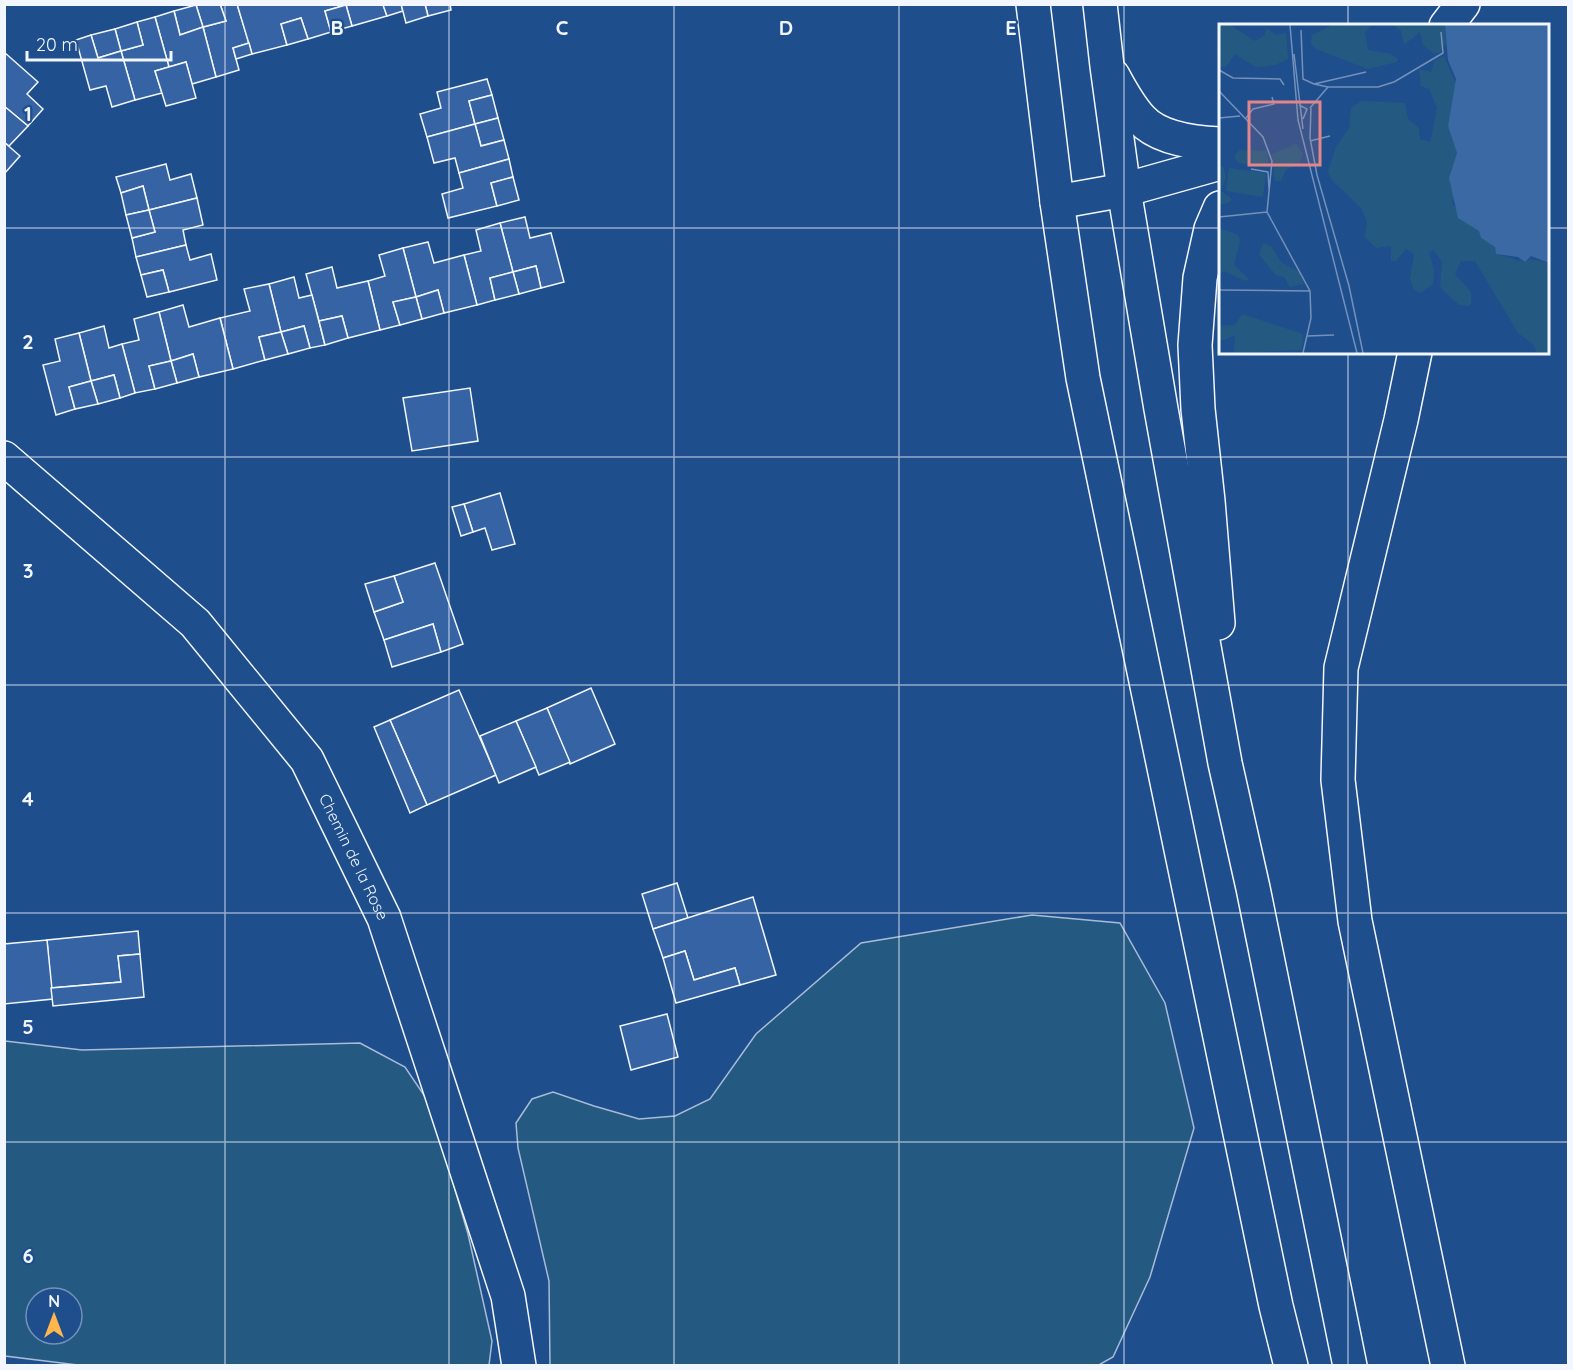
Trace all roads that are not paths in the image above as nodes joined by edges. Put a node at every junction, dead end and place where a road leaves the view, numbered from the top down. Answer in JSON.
{"nodes":[{"id":1,"x":1033,"y":4,"type":"edge"},
{"id":2,"x":1100,"y":4,"type":"edge"},
{"id":3,"x":1463,"y":4,"type":"edge"},
{"id":4,"x":1448,"y":24,"type":"edge"},
{"id":5,"x":1107,"y":66,"type":"junction"},
{"id":6,"x":1219,"y":144,"type":"edge"},
{"id":7,"x":1219,"y":164,"type":"edge"},
{"id":8,"x":1124,"y":190,"type":"junction"},
{"id":9,"x":1057,"y":202,"type":"junction"},
{"id":10,"x":1219,"y":212,"type":"edge"},
{"id":11,"x":1414,"y":354,"type":"edge"},
{"id":12,"x":4,"y":458,"type":"edge"},
{"id":13,"x":1225,"y":763,"type":"junction"},
{"id":14,"x":519,"y":1365,"type":"edge"},
{"id":15,"x":1291,"y":1365,"type":"edge"},
{"id":16,"x":1350,"y":1365,"type":"edge"},
{"id":17,"x":1448,"y":1365,"type":"edge"}],
"edges":[{"from":1,"to":9,"type":"main road"},
{"from":2,"to":5,"type":"main road"},
{"from":3,"to":4,"type":"main road"},
{"from":5,"to":6,"type":"main road"},
{"from":5,"to":8,"type":"main road"},
{"from":7,"to":8,"type":"main road"},
{"from":8,"to":9,"type":"main road"},
{"from":8,"to":13,"type":"main road"},
{"from":9,"to":15,"type":"main road"},
{"from":10,"to":13,"type":"main road"},
{"from":11,"to":17,"type":"main road"},
{"from":12,"to":14,"type":"main road","name":"Chemin de la Rose"},
{"from":13,"to":16,"type":"main road"}]}
